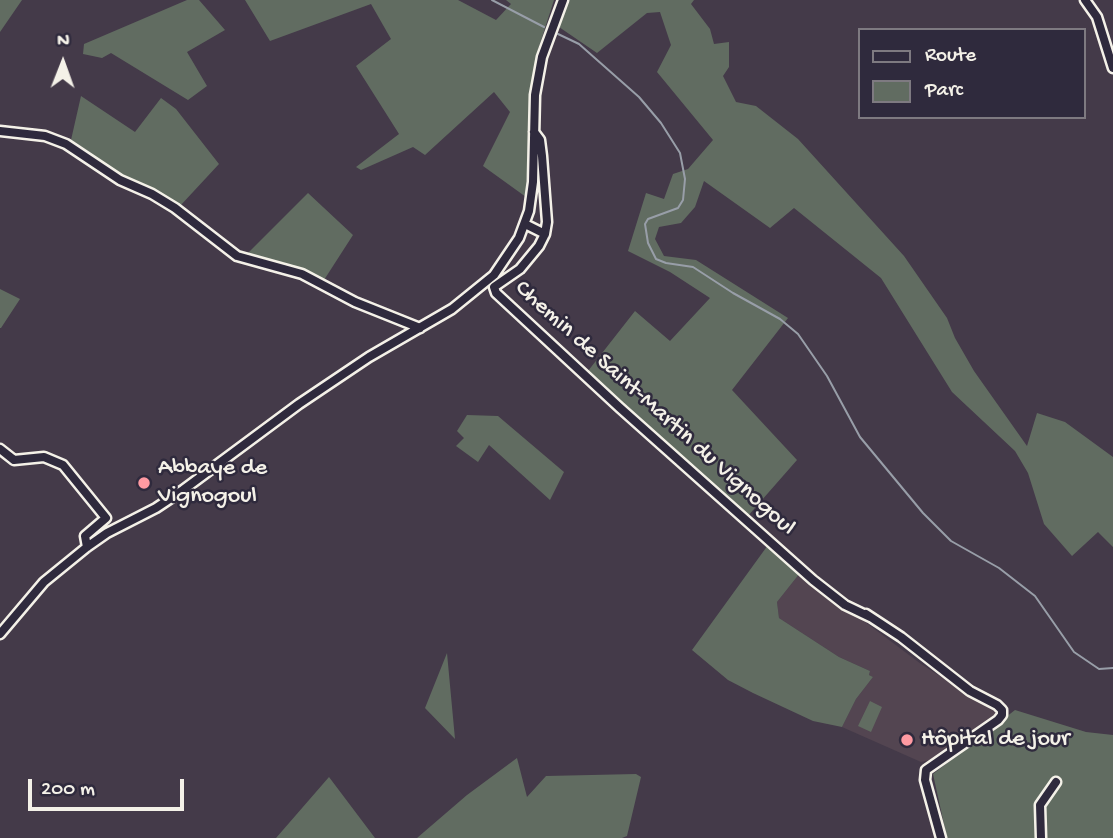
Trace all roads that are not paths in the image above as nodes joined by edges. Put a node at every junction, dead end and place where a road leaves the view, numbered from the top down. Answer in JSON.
{"nodes":[{"id":1,"x":563,"y":0,"type":"edge"},
{"id":2,"x":1085,"y":0,"type":"edge"},
{"id":3,"x":1113,"y":68,"type":"edge"},
{"id":4,"x":0,"y":131,"type":"edge"},
{"id":5,"x":534,"y":132,"type":"junction"},
{"id":6,"x":525,"y":224,"type":"junction"},
{"id":7,"x":545,"y":234,"type":"junction"},
{"id":8,"x":420,"y":328,"type":"junction"},
{"id":9,"x":0,"y":449,"type":"edge"},
{"id":10,"x":87,"y":547,"type":"junction"},
{"id":11,"x":0,"y":634,"type":"edge"},
{"id":12,"x":1056,"y":782,"type":"dead end"},
{"id":13,"x":941,"y":838,"type":"edge"},
{"id":14,"x":1041,"y":838,"type":"edge"}],
"edges":[{"from":1,"to":5,"type":"street"},
{"from":2,"to":3,"type":"street"},
{"from":4,"to":8,"type":"street"},
{"from":5,"to":6,"type":"street"},
{"from":5,"to":7,"type":"street"},
{"from":6,"to":7,"type":"street"},
{"from":6,"to":8,"type":"street"},
{"from":7,"to":13,"type":"street","name":"Chemin de Saint-Martin du Vignogoul"},
{"from":8,"to":10,"type":"street"},
{"from":9,"to":10,"type":"street"},
{"from":10,"to":11,"type":"street"},
{"from":12,"to":14,"type":"street"}]}
